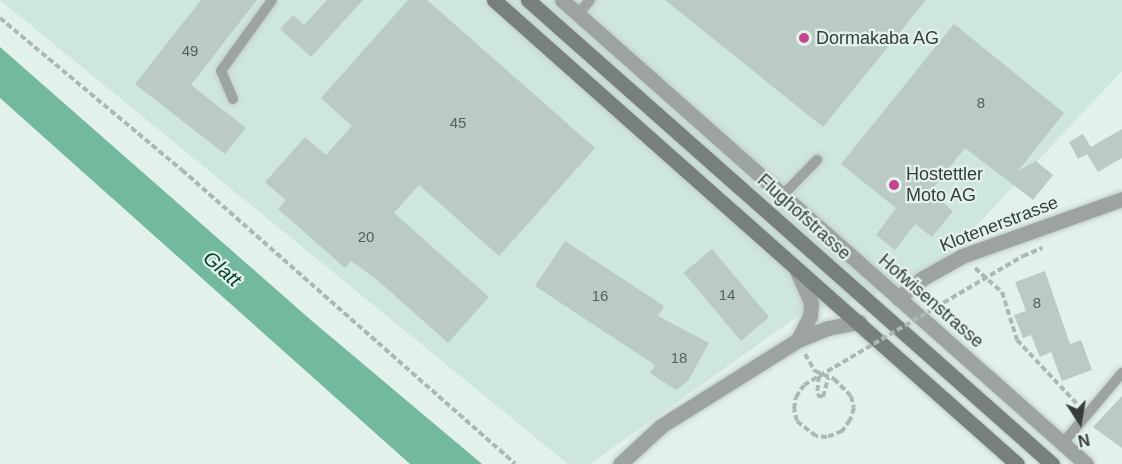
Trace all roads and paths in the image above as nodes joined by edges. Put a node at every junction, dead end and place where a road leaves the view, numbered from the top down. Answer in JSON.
{"nodes":[{"id":1,"x":272,"y":0,"type":"edge"},
{"id":2,"x":494,"y":0,"type":"edge"},
{"id":3,"x":528,"y":0,"type":"edge"},
{"id":4,"x":562,"y":0,"type":"edge"},
{"id":5,"x":590,"y":0,"type":"edge"},
{"id":6,"x":578,"y":14,"type":"junction"},
{"id":7,"x":0,"y":18,"type":"edge"},
{"id":8,"x":233,"y":99,"type":"dead end"},
{"id":9,"x":817,"y":160,"type":"dead end"},
{"id":10,"x":783,"y":195,"type":"junction"},
{"id":11,"x":1122,"y":199,"type":"edge"},
{"id":12,"x":962,"y":256,"type":"junction"},
{"id":13,"x":1023,"y":256,"type":"dead end"},
{"id":14,"x":794,"y":266,"type":"junction"},
{"id":15,"x":898,"y":298,"type":"junction"},
{"id":16,"x":859,"y":322,"type":"junction"},
{"id":17,"x":798,"y":340,"type":"junction"},
{"id":18,"x":1122,"y":373,"type":"edge"},
{"id":19,"x":819,"y":376,"type":"junction"},
{"id":20,"x":828,"y":378,"type":"junction"},
{"id":21,"x":1088,"y":414,"type":"junction"},
{"id":22,"x":1063,"y":443,"type":"junction"},
{"id":23,"x":515,"y":464,"type":"edge"},
{"id":24,"x":620,"y":464,"type":"edge"},
{"id":25,"x":1017,"y":464,"type":"edge"},
{"id":26,"x":1052,"y":464,"type":"edge"},
{"id":27,"x":1086,"y":464,"type":"edge"}],
"edges":[{"from":1,"to":8,"type":"lane"},
{"from":2,"to":14,"type":"main road"},
{"from":3,"to":26,"type":"main road","name":"Flughofstrasse"},
{"from":4,"to":6,"type":"street","name":"Hofwisenstrasse"},
{"from":5,"to":6,"type":"lane"},
{"from":6,"to":10,"type":"street","name":"Hofwisenstrasse"},
{"from":7,"to":23,"type":"path"},
{"from":9,"to":10,"type":"lane"},
{"from":10,"to":15,"type":"street","name":"Hofwisenstrasse"},
{"from":11,"to":12,"type":"street","name":"Klotenerstrasse"},
{"from":12,"to":15,"type":"street","name":"Klotenerstrasse"},
{"from":12,"to":21,"type":"path"},
{"from":13,"to":19,"type":"path","bridge":true},
{"from":14,"to":16,"type":"main road"},
{"from":14,"to":17,"type":"street"},
{"from":15,"to":22,"type":"street","name":"Hofwisenstrasse"},
{"from":16,"to":17,"type":"street"},
{"from":16,"to":25,"type":"main road"},
{"from":17,"to":20,"type":"path"},
{"from":17,"to":24,"type":"street"},
{"from":18,"to":21,"type":"lane"},
{"from":19,"to":20,"type":"path"},
{"from":19,"to":20,"type":"path","bridge":true},
{"from":21,"to":22,"type":"lane"},
{"from":22,"to":27,"type":"street","name":"Hofwisenstrasse"}]}
